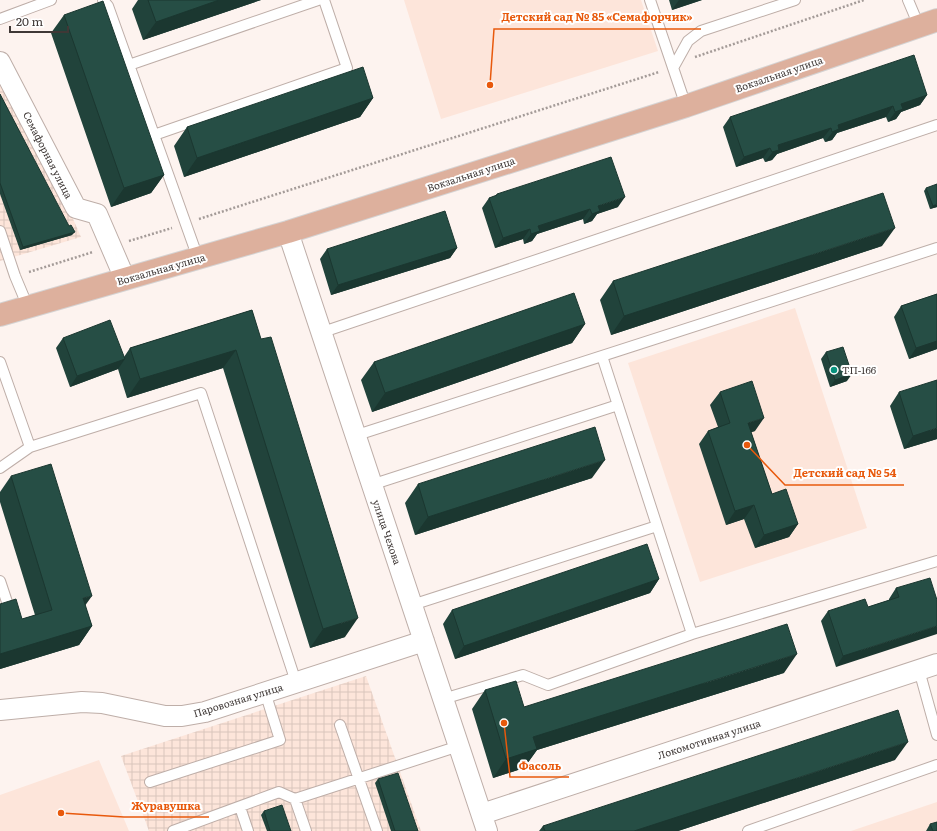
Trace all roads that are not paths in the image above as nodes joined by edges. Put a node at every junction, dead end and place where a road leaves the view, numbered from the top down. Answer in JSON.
{"nodes":[{"id":1,"x":51,"y":0,"type":"edge"},
{"id":2,"x":103,"y":0,"type":"edge"},
{"id":3,"x":318,"y":0,"type":"edge"},
{"id":4,"x":324,"y":0,"type":"edge"},
{"id":5,"x":650,"y":0,"type":"edge"},
{"id":6,"x":795,"y":0,"type":"edge"},
{"id":7,"x":908,"y":0,"type":"edge"},
{"id":8,"x":0,"y":19,"type":"edge"},
{"id":9,"x":928,"y":23,"type":"edge"},
{"id":10,"x":0,"y":62,"type":"edge"},
{"id":11,"x":129,"y":65,"type":"junction"},
{"id":12,"x":673,"y":68,"type":"junction"},
{"id":13,"x":686,"y":106,"type":"junction"},
{"id":14,"x":937,"y":125,"type":"edge"},
{"id":15,"x":154,"y":136,"type":"junction"},
{"id":16,"x":0,"y":231,"type":"edge"},
{"id":17,"x":288,"y":232,"type":"junction"},
{"id":18,"x":937,"y":248,"type":"edge"},
{"id":19,"x":198,"y":258,"type":"junction"},
{"id":20,"x":125,"y":279,"type":"junction"},
{"id":21,"x":28,"y":307,"type":"junction"},
{"id":22,"x":0,"y":315,"type":"edge"},
{"id":23,"x":320,"y":333,"type":"junction"},
{"id":24,"x":602,"y":356,"type":"junction"},
{"id":25,"x":0,"y":362,"type":"edge"},
{"id":26,"x":618,"y":405,"type":"junction"},
{"id":27,"x":354,"y":436,"type":"junction"},
{"id":28,"x":30,"y":447,"type":"junction"},
{"id":29,"x":0,"y":468,"type":"edge"},
{"id":30,"x":371,"y":485,"type":"junction"},
{"id":31,"x":657,"y":526,"type":"junction"},
{"id":32,"x":937,"y":561,"type":"edge"},
{"id":33,"x":0,"y":581,"type":"edge"},
{"id":34,"x":7,"y":602,"type":"edge"},
{"id":35,"x":412,"y":605,"type":"junction"},
{"id":36,"x":692,"y":634,"type":"junction"},
{"id":37,"x":424,"y":641,"type":"junction"},
{"id":38,"x":937,"y":664,"type":"edge"},
{"id":39,"x":918,"y":670,"type":"junction"},
{"id":40,"x":296,"y":682,"type":"junction"},
{"id":41,"x":265,"y":692,"type":"junction"},
{"id":42,"x":443,"y":699,"type":"junction"},
{"id":43,"x":0,"y":710,"type":"edge"},
{"id":44,"x":340,"y":725,"type":"dead end"},
{"id":45,"x":937,"y":735,"type":"edge"},
{"id":46,"x":459,"y":746,"type":"junction"},
{"id":47,"x":937,"y":765,"type":"edge"},
{"id":48,"x":358,"y":778,"type":"junction"},
{"id":49,"x":150,"y":782,"type":"dead end"},
{"id":50,"x":295,"y":799,"type":"junction"},
{"id":51,"x":240,"y":807,"type":"junction"},
{"id":52,"x":484,"y":823,"type":"edge"},
{"id":53,"x":172,"y":831,"type":"edge"},
{"id":54,"x":248,"y":831,"type":"edge"},
{"id":55,"x":306,"y":831,"type":"edge"},
{"id":56,"x":377,"y":831,"type":"edge"},
{"id":57,"x":748,"y":831,"type":"edge"}],
"edges":[{"from":1,"to":8,"type":"lane"},
{"from":2,"to":11,"type":"lane"},
{"from":3,"to":11,"type":"lane"},
{"from":4,"to":15,"type":"lane"},
{"from":5,"to":12,"type":"lane"},
{"from":6,"to":12,"type":"lane"},
{"from":7,"to":9,"type":"lane"},
{"from":9,"to":13,"type":"main road","name":"Вокзальная улица"},
{"from":10,"to":20,"type":"street","name":"Семафорная улица"},
{"from":11,"to":15,"type":"lane"},
{"from":12,"to":13,"type":"lane"},
{"from":13,"to":17,"type":"main road","name":"Вокзальная улица"},
{"from":14,"to":23,"type":"lane"},
{"from":15,"to":19,"type":"lane"},
{"from":16,"to":21,"type":"lane"},
{"from":17,"to":19,"type":"main road","name":"Вокзальная улица"},
{"from":17,"to":23,"type":"street","name":"улица Чехова"},
{"from":18,"to":24,"type":"lane"},
{"from":19,"to":20,"type":"main road","name":"Вокзальная улица"},
{"from":20,"to":21,"type":"main road","name":"Вокзальная улица"},
{"from":21,"to":22,"type":"main road","name":"Вокзальная улица"},
{"from":23,"to":27,"type":"street","name":"улица Чехова"},
{"from":24,"to":26,"type":"lane"},
{"from":24,"to":27,"type":"lane"},
{"from":25,"to":28,"type":"lane"},
{"from":26,"to":30,"type":"lane"},
{"from":26,"to":31,"type":"lane"},
{"from":27,"to":30,"type":"street","name":"улица Чехова"},
{"from":28,"to":29,"type":"lane"},
{"from":28,"to":40,"type":"lane"},
{"from":30,"to":35,"type":"street","name":"улица Чехова"},
{"from":31,"to":35,"type":"lane"},
{"from":31,"to":36,"type":"lane"},
{"from":32,"to":36,"type":"lane"},
{"from":33,"to":34,"type":"lane"},
{"from":35,"to":37,"type":"street","name":"улица Чехова"},
{"from":36,"to":42,"type":"lane"},
{"from":37,"to":40,"type":"street","name":"Паровозная улица"},
{"from":37,"to":42,"type":"street","name":"улица Чехова"},
{"from":38,"to":39,"type":"street","name":"Локомотивная улица"},
{"from":39,"to":45,"type":"lane"},
{"from":39,"to":52,"type":"street","name":"Локомотивная улица"},
{"from":40,"to":41,"type":"street","name":"Паровозная улица"},
{"from":41,"to":43,"type":"street","name":"Паровозная улица"},
{"from":41,"to":49,"type":"lane"},
{"from":42,"to":46,"type":"street","name":"улица Чехова"},
{"from":44,"to":48,"type":"lane"},
{"from":46,"to":48,"type":"lane"},
{"from":46,"to":52,"type":"street","name":"улица Чехова"},
{"from":47,"to":57,"type":"lane"},
{"from":48,"to":50,"type":"lane"},
{"from":48,"to":56,"type":"lane"},
{"from":50,"to":51,"type":"lane"},
{"from":50,"to":55,"type":"lane"},
{"from":51,"to":53,"type":"lane"},
{"from":51,"to":54,"type":"lane"}]}
